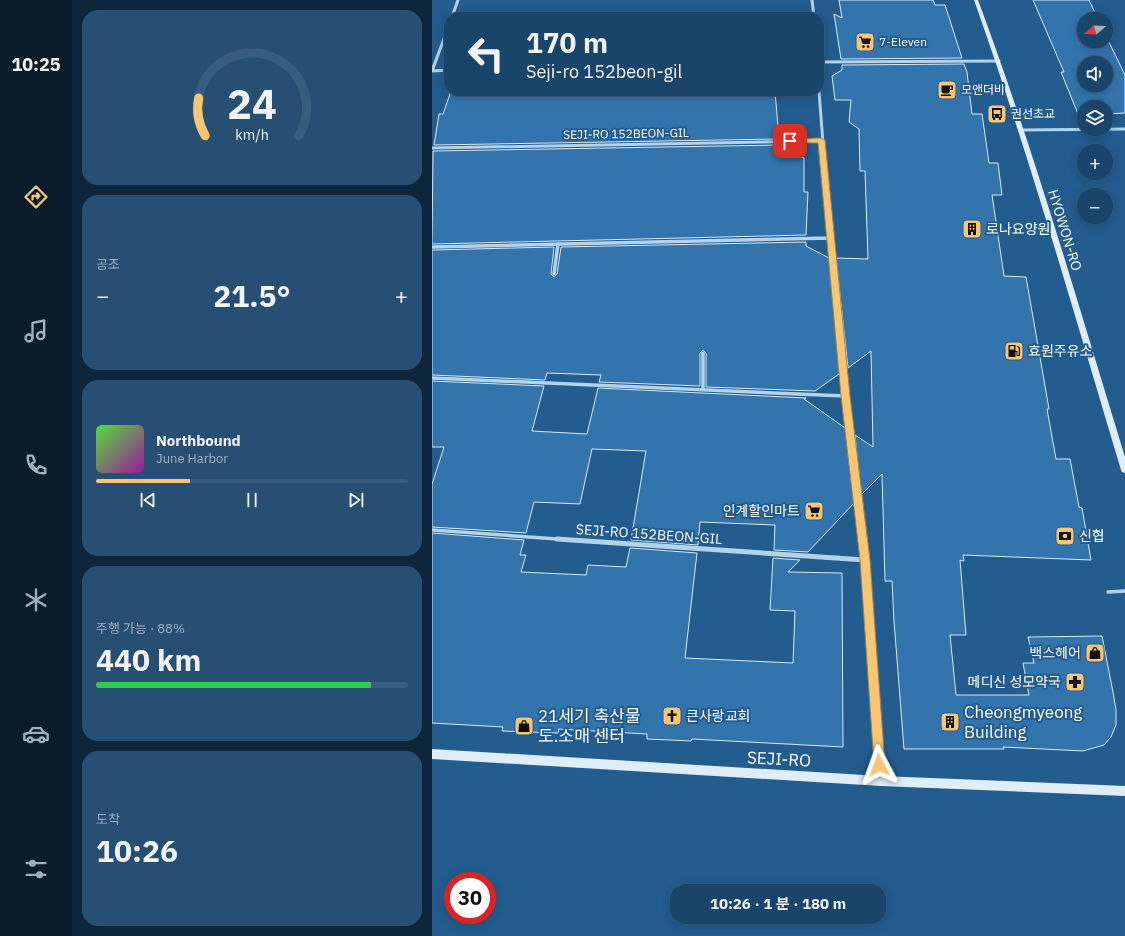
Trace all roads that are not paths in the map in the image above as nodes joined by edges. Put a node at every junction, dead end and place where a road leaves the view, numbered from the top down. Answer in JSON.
{"nodes":[{"id":1,"x":458,"y":0,"type":"edge"},
{"id":2,"x":812,"y":0,"type":"edge"},
{"id":3,"x":976,"y":0,"type":"edge"},
{"id":4,"x":454,"y":12,"type":"edge"},
{"id":5,"x":813,"y":12,"type":"edge"},
{"id":6,"x":444,"y":39,"type":"edge"},
{"id":7,"x":999,"y":60,"type":"junction"},
{"id":8,"x":824,"y":62,"type":"edge"},
{"id":9,"x":444,"y":70,"type":"edge"},
{"id":10,"x":432,"y":71,"type":"edge"},
{"id":11,"x":819,"y":96,"type":"edge"},
{"id":12,"x":1125,"y":129,"type":"edge"},
{"id":13,"x":1022,"y":130,"type":"junction"},
{"id":14,"x":821,"y":140,"type":"junction"},
{"id":15,"x":432,"y":148,"type":"edge"},
{"id":16,"x":830,"y":238,"type":"junction"},
{"id":17,"x":558,"y":244,"type":"junction"},
{"id":18,"x":432,"y":247,"type":"edge"},
{"id":19,"x":554,"y":274,"type":"dead end"},
{"id":20,"x":703,"y":353,"type":"dead end"},
{"id":21,"x":432,"y":378,"type":"edge"},
{"id":22,"x":703,"y":390,"type":"junction"},
{"id":23,"x":845,"y":396,"type":"junction"},
{"id":24,"x":1125,"y":470,"type":"edge"},
{"id":25,"x":432,"y":530,"type":"edge"},
{"id":26,"x":865,"y":560,"type":"junction"},
{"id":27,"x":1125,"y":591,"type":"edge"},
{"id":28,"x":1108,"y":592,"type":"dead end"},
{"id":29,"x":432,"y":754,"type":"edge"},
{"id":30,"x":881,"y":781,"type":"junction"},
{"id":31,"x":1125,"y":791,"type":"edge"}],
"edges":[{"from":1,"to":4,"type":"street"},
{"from":2,"to":5,"type":"street"},
{"from":3,"to":7,"type":"street","name":"HYOWON-RO"},
{"from":6,"to":10,"type":"street"},
{"from":7,"to":8,"type":"street"},
{"from":7,"to":13,"type":"street","name":"HYOWON-RO"},
{"from":9,"to":10,"type":"street"},
{"from":11,"to":14,"type":"street"},
{"from":12,"to":13,"type":"street"},
{"from":13,"to":24,"type":"street","name":"HYOWON-RO"},
{"from":14,"to":15,"type":"street","name":"SEJI-RO 152BEON-GIL"},
{"from":14,"to":16,"type":"street"},
{"from":16,"to":17,"type":"street"},
{"from":16,"to":23,"type":"street"},
{"from":17,"to":18,"type":"street"},
{"from":17,"to":19,"type":"street"},
{"from":20,"to":22,"type":"street"},
{"from":21,"to":22,"type":"street"},
{"from":22,"to":23,"type":"street"},
{"from":23,"to":26,"type":"street"},
{"from":25,"to":26,"type":"street","name":"SEJI-RO 152BEON-GIL"},
{"from":26,"to":30,"type":"street"},
{"from":27,"to":28,"type":"lane"},
{"from":29,"to":30,"type":"street","name":"SEJI-RO"},
{"from":30,"to":31,"type":"street","name":"SEJI-RO"}]}
